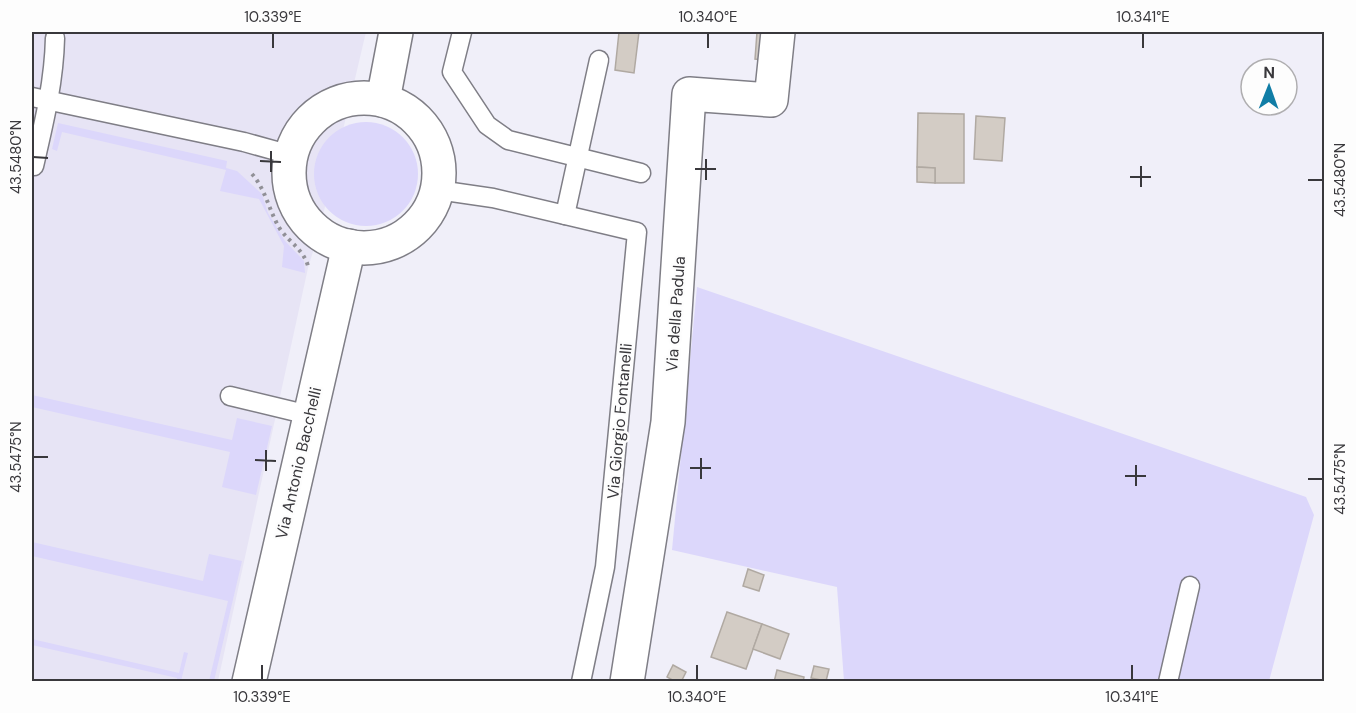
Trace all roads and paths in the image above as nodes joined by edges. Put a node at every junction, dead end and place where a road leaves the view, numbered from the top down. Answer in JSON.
{"nodes":[{"id":1,"x":396,"y":32,"type":"edge"},
{"id":2,"x":462,"y":32,"type":"edge"},
{"id":3,"x":778,"y":32,"type":"edge"},
{"id":4,"x":55,"y":38,"type":"dead end"},
{"id":5,"x":599,"y":60,"type":"dead end"},
{"id":6,"x":40,"y":99,"type":"edge"},
{"id":7,"x":383,"y":100,"type":"junction"},
{"id":8,"x":291,"y":155,"type":"junction"},
{"id":9,"x":578,"y":157,"type":"junction"},
{"id":10,"x":34,"y":166,"type":"dead end"},
{"id":11,"x":246,"y":171,"type":"dead end"},
{"id":12,"x":641,"y":173,"type":"dead end"},
{"id":13,"x":438,"y":190,"type":"junction"},
{"id":14,"x":565,"y":215,"type":"junction"},
{"id":15,"x":349,"y":246,"type":"junction"},
{"id":16,"x":310,"y":271,"type":"dead end"},
{"id":17,"x":230,"y":396,"type":"dead end"},
{"id":18,"x":309,"y":415,"type":"junction"},
{"id":19,"x":1190,"y":586,"type":"dead end"},
{"id":20,"x":249,"y":681,"type":"edge"},
{"id":21,"x":581,"y":681,"type":"edge"},
{"id":22,"x":627,"y":681,"type":"edge"},
{"id":23,"x":1168,"y":681,"type":"edge"}],
"edges":[{"from":1,"to":7,"type":"street"},
{"from":2,"to":9,"type":"lane"},
{"from":3,"to":22,"type":"street","name":"Via della Padula"},
{"from":4,"to":6,"type":"lane"},
{"from":5,"to":9,"type":"lane"},
{"from":6,"to":8,"type":"lane"},
{"from":6,"to":10,"type":"lane"},
{"from":7,"to":8,"type":"street"},
{"from":7,"to":13,"type":"street"},
{"from":8,"to":15,"type":"street"},
{"from":9,"to":12,"type":"lane"},
{"from":9,"to":14,"type":"lane"},
{"from":11,"to":16,"type":"path"},
{"from":13,"to":14,"type":"lane","name":"Via Giorgio Fontanelli"},
{"from":13,"to":15,"type":"street"},
{"from":14,"to":21,"type":"lane","name":"Via Giorgio Fontanelli"},
{"from":15,"to":18,"type":"street","name":"Via Antonio Bacchelli"},
{"from":17,"to":18,"type":"lane"},
{"from":18,"to":20,"type":"street","name":"Via Antonio Bacchelli"},
{"from":19,"to":23,"type":"lane"}]}
